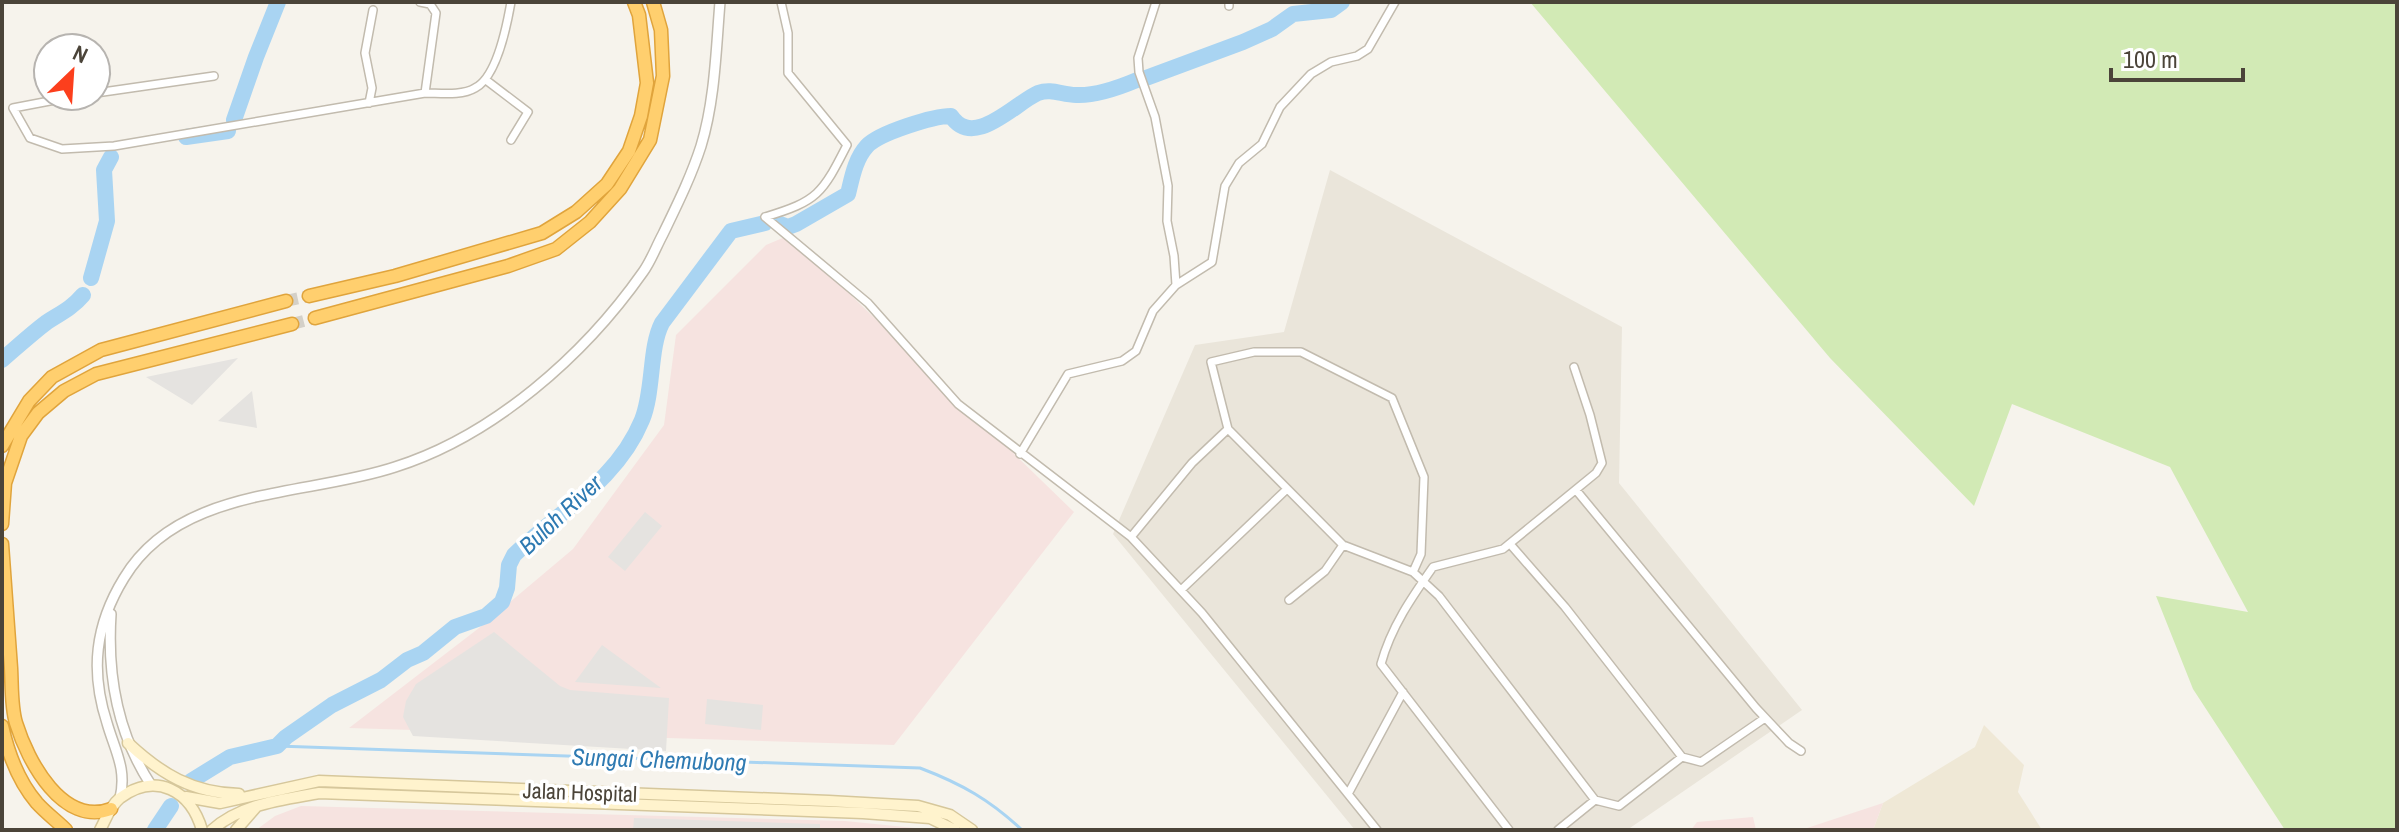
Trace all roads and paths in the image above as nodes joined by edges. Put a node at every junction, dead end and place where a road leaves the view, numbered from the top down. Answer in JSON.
{"nodes":[{"id":1,"x":420,"y":2,"type":"edge"},
{"id":2,"x":511,"y":2,"type":"edge"},
{"id":3,"x":634,"y":2,"type":"edge"},
{"id":4,"x":653,"y":2,"type":"edge"},
{"id":5,"x":720,"y":2,"type":"edge"},
{"id":6,"x":781,"y":2,"type":"edge"},
{"id":7,"x":1156,"y":2,"type":"edge"},
{"id":8,"x":1395,"y":2,"type":"edge"},
{"id":9,"x":373,"y":10,"type":"dead end"},
{"id":10,"x":214,"y":76,"type":"dead end"},
{"id":11,"x":486,"y":80,"type":"junction"},
{"id":12,"x":112,"y":91,"type":"edge"},
{"id":13,"x":425,"y":93,"type":"junction"},
{"id":14,"x":369,"y":103,"type":"junction"},
{"id":15,"x":32,"y":104,"type":"edge"},
{"id":16,"x":511,"y":140,"type":"dead end"},
{"id":17,"x":1176,"y":285,"type":"junction"},
{"id":18,"x":309,"y":296,"type":"tunnel mouth"},
{"id":19,"x":286,"y":301,"type":"tunnel mouth"},
{"id":20,"x":315,"y":318,"type":"tunnel mouth"},
{"id":21,"x":292,"y":324,"type":"tunnel mouth"},
{"id":22,"x":177,"y":330,"type":"junction"},
{"id":23,"x":182,"y":352,"type":"junction"},
{"id":24,"x":1574,"y":367,"type":"dead end"},
{"id":25,"x":1228,"y":429,"type":"junction"},
{"id":26,"x":2,"y":446,"type":"edge"},
{"id":27,"x":1020,"y":454,"type":"junction"},
{"id":28,"x":1287,"y":489,"type":"junction"},
{"id":29,"x":1576,"y":490,"type":"junction"},
{"id":30,"x":2,"y":524,"type":"edge"},
{"id":31,"x":1131,"y":537,"type":"junction"},
{"id":32,"x":2,"y":544,"type":"edge"},
{"id":33,"x":1510,"y":544,"type":"junction"},
{"id":34,"x":1343,"y":545,"type":"junction"},
{"id":35,"x":1413,"y":572,"type":"junction"},
{"id":36,"x":1423,"y":581,"type":"junction"},
{"id":37,"x":1181,"y":590,"type":"junction"},
{"id":38,"x":1289,"y":600,"type":"dead end"},
{"id":39,"x":111,"y":607,"type":"junction"},
{"id":40,"x":1403,"y":692,"type":"junction"},
{"id":41,"x":1765,"y":718,"type":"junction"},
{"id":42,"x":2,"y":726,"type":"edge"},
{"id":43,"x":128,"y":743,"type":"junction"},
{"id":44,"x":1801,"y":751,"type":"dead end"},
{"id":45,"x":1682,"y":757,"type":"junction"},
{"id":46,"x":151,"y":785,"type":"junction"},
{"id":47,"x":1348,"y":794,"type":"junction"},
{"id":48,"x":186,"y":797,"type":"junction"},
{"id":49,"x":258,"y":800,"type":"junction"},
{"id":50,"x":1595,"y":800,"type":"junction"},
{"id":51,"x":37,"y":803,"type":"junction"},
{"id":52,"x":115,"y":804,"type":"junction"},
{"id":53,"x":55,"y":830,"type":"edge"},
{"id":54,"x":66,"y":830,"type":"edge"},
{"id":55,"x":100,"y":830,"type":"edge"},
{"id":56,"x":202,"y":830,"type":"edge"},
{"id":57,"x":212,"y":830,"type":"edge"},
{"id":58,"x":236,"y":830,"type":"edge"},
{"id":59,"x":955,"y":830,"type":"edge"},
{"id":60,"x":972,"y":830,"type":"edge"},
{"id":61,"x":1377,"y":830,"type":"edge"},
{"id":62,"x":1509,"y":830,"type":"edge"},
{"id":63,"x":1558,"y":830,"type":"edge"}],
"edges":[{"from":1,"to":13,"type":"street"},
{"from":2,"to":11,"type":"street"},
{"from":3,"to":18,"type":"highway"},
{"from":4,"to":20,"type":"highway"},
{"from":5,"to":39,"type":"street"},
{"from":6,"to":27,"type":"street"},
{"from":7,"to":17,"type":"street"},
{"from":8,"to":17,"type":"street"},
{"from":9,"to":14,"type":"street"},
{"from":10,"to":12,"type":"street"},
{"from":11,"to":13,"type":"street"},
{"from":11,"to":16,"type":"street"},
{"from":13,"to":14,"type":"street"},
{"from":14,"to":15,"type":"street"},
{"from":17,"to":27,"type":"street"},
{"from":19,"to":22,"type":"highway"},
{"from":21,"to":23,"type":"highway"},
{"from":22,"to":23,"type":"highway"},
{"from":22,"to":26,"type":"highway"},
{"from":23,"to":30,"type":"highway"},
{"from":24,"to":29,"type":"street"},
{"from":25,"to":28,"type":"street"},
{"from":25,"to":31,"type":"street"},
{"from":25,"to":35,"type":"street"},
{"from":27,"to":31,"type":"street"},
{"from":28,"to":34,"type":"street"},
{"from":28,"to":37,"type":"street"},
{"from":29,"to":33,"type":"street"},
{"from":29,"to":41,"type":"street"},
{"from":31,"to":37,"type":"street"},
{"from":32,"to":52,"type":"highway"},
{"from":33,"to":36,"type":"street"},
{"from":33,"to":45,"type":"street"},
{"from":34,"to":35,"type":"street"},
{"from":34,"to":38,"type":"street"},
{"from":35,"to":36,"type":"street"},
{"from":36,"to":40,"type":"street"},
{"from":36,"to":50,"type":"street"},
{"from":37,"to":47,"type":"street"},
{"from":39,"to":43,"type":"street"},
{"from":39,"to":52,"type":"street"},
{"from":40,"to":47,"type":"street"},
{"from":40,"to":62,"type":"street"},
{"from":41,"to":44,"type":"street"},
{"from":41,"to":45,"type":"street"},
{"from":42,"to":51,"type":"highway"},
{"from":43,"to":46,"type":"street"},
{"from":43,"to":49,"type":"main road"},
{"from":45,"to":50,"type":"street"},
{"from":46,"to":48,"type":"main road","name":"Jalan Hospital"},
{"from":46,"to":52,"type":"main road"},
{"from":47,"to":61,"type":"street"},
{"from":48,"to":49,"type":"main road","name":"Jalan Hospital"},
{"from":48,"to":56,"type":"main road"},
{"from":49,"to":57,"type":"main road","name":"Jalan Hospital"},
{"from":49,"to":58,"type":"main road"},
{"from":49,"to":59,"type":"main road","name":"Jalan Hospital"},
{"from":49,"to":60,"type":"main road","name":"Jalan Hospital"},
{"from":50,"to":63,"type":"street"},
{"from":51,"to":53,"type":"main road"},
{"from":51,"to":54,"type":"highway"},
{"from":52,"to":55,"type":"main road"}]}
